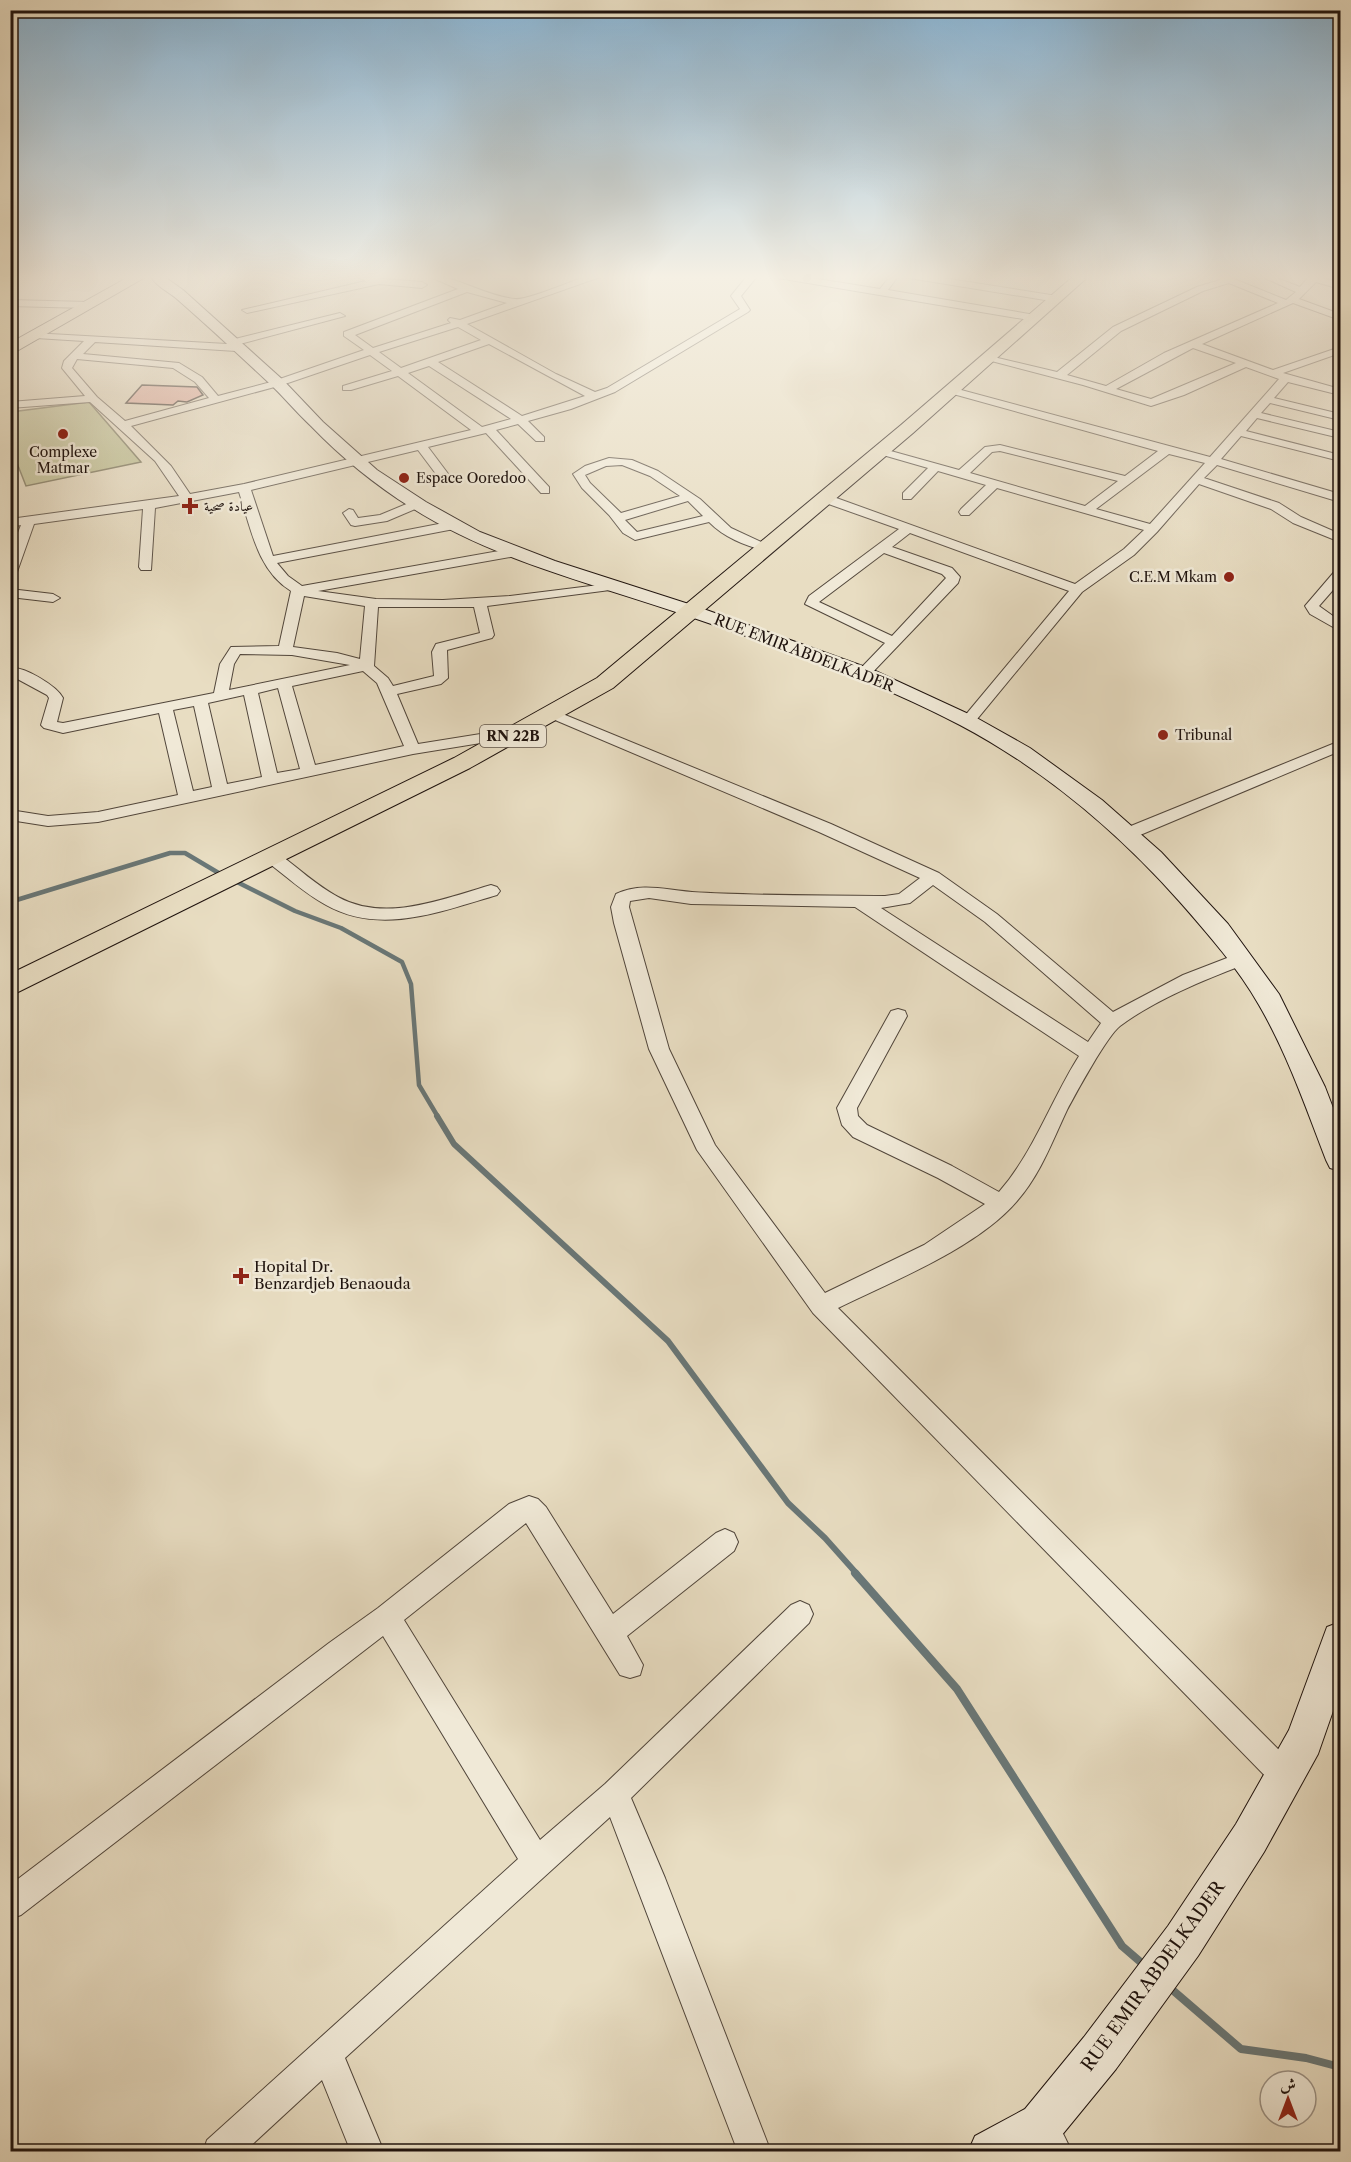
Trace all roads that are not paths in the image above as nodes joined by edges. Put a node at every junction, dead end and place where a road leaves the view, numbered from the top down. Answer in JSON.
{"nodes":[{"id":1,"x":74,"y":376,"type":"edge"},
{"id":2,"x":193,"y":376,"type":"edge"},
{"id":3,"x":270,"y":376,"type":"edge"},
{"id":4,"x":291,"y":376,"type":"edge"},
{"id":5,"x":388,"y":376,"type":"edge"},
{"id":6,"x":407,"y":376,"type":"edge"},
{"id":7,"x":452,"y":376,"type":"edge"},
{"id":8,"x":552,"y":376,"type":"edge"},
{"id":9,"x":633,"y":376,"type":"edge"},
{"id":10,"x":965,"y":376,"type":"edge"},
{"id":11,"x":1059,"y":376,"type":"edge"},
{"id":12,"x":1131,"y":376,"type":"edge"},
{"id":13,"x":1217,"y":376,"type":"edge"},
{"id":14,"x":1280,"y":376,"type":"joint"},
{"id":15,"x":276,"y":381,"type":"junction"},
{"id":16,"x":347,"y":388,"type":"dead end"},
{"id":17,"x":1108,"y":389,"type":"junction"},
{"id":18,"x":950,"y":390,"type":"junction"},
{"id":19,"x":1341,"y":392,"type":"edge"},
{"id":20,"x":597,"y":397,"type":"junction"},
{"id":21,"x":93,"y":399,"type":"junction"},
{"id":22,"x":1266,"y":399,"type":"junction"},
{"id":23,"x":216,"y":401,"type":"junction"},
{"id":24,"x":10,"y":405,"type":"edge"},
{"id":25,"x":1253,"y":414,"type":"junction"},
{"id":26,"x":1341,"y":417,"type":"edge"},
{"id":27,"x":520,"y":420,"type":"junction"},
{"id":28,"x":123,"y":425,"type":"junction"},
{"id":29,"x":485,"y":430,"type":"junction"},
{"id":30,"x":1237,"y":432,"type":"junction"},
{"id":31,"x":1341,"y":435,"type":"edge"},
{"id":32,"x":540,"y":439,"type":"dead end"},
{"id":33,"x":420,"y":445,"type":"junction"},
{"id":34,"x":1168,"y":449,"type":"junction"},
{"id":35,"x":880,"y":451,"type":"junction"},
{"id":36,"x":1341,"y":458,"type":"edge"},
{"id":37,"x":359,"y":460,"type":"junction"},
{"id":38,"x":1213,"y":461,"type":"junction"},
{"id":39,"x":936,"y":467,"type":"junction"},
{"id":40,"x":962,"y":474,"type":"junction"},
{"id":41,"x":446,"y":480,"type":"dead end"},
{"id":42,"x":1127,"y":480,"type":"junction"},
{"id":43,"x":1197,"y":480,"type":"junction"},
{"id":44,"x":993,"y":483,"type":"junction"},
{"id":45,"x":244,"y":488,"type":"junction"},
{"id":46,"x":546,"y":490,"type":"dead end"},
{"id":47,"x":689,"y":496,"type":"junction"},
{"id":48,"x":907,"y":496,"type":"dead end"},
{"id":49,"x":824,"y":498,"type":"junction"},
{"id":50,"x":1341,"y":498,"type":"edge"},
{"id":51,"x":187,"y":499,"type":"junction"},
{"id":52,"x":416,"y":504,"type":"junction"},
{"id":53,"x":149,"y":505,"type":"junction"},
{"id":54,"x":1087,"y":510,"type":"junction"},
{"id":55,"x":965,"y":512,"type":"dead end"},
{"id":56,"x":349,"y":513,"type":"dead end"},
{"id":57,"x":712,"y":517,"type":"junction"},
{"id":58,"x":618,"y":518,"type":"junction"},
{"id":59,"x":29,"y":521,"type":"junction"},
{"id":60,"x":10,"y":524,"type":"edge"},
{"id":61,"x":454,"y":525,"type":"junction"},
{"id":62,"x":909,"y":528,"type":"junction"},
{"id":63,"x":1153,"y":529,"type":"junction"},
{"id":64,"x":1341,"y":538,"type":"edge"},
{"id":65,"x":766,"y":547,"type":"junction"},
{"id":66,"x":882,"y":548,"type":"junction"},
{"id":67,"x":516,"y":552,"type":"junction"},
{"id":68,"x":269,"y":561,"type":"junction"},
{"id":69,"x":146,"y":567,"type":"dead end"},
{"id":70,"x":10,"y":572,"type":"edge"},
{"id":71,"x":1337,"y":582,"type":"edge"},
{"id":72,"x":610,"y":586,"type":"junction"},
{"id":73,"x":1077,"y":589,"type":"junction"},
{"id":74,"x":298,"y":591,"type":"junction"},
{"id":75,"x":10,"y":593,"type":"edge"},
{"id":76,"x":52,"y":598,"type":"dead end"},
{"id":77,"x":372,"y":603,"type":"junction"},
{"id":78,"x":480,"y":604,"type":"junction"},
{"id":79,"x":691,"y":611,"type":"junction"},
{"id":80,"x":1341,"y":627,"type":"edge"},
{"id":81,"x":893,"y":642,"type":"junction"},
{"id":82,"x":285,"y":650,"type":"junction"},
{"id":83,"x":367,"y":666,"type":"junction"},
{"id":84,"x":14,"y":671,"type":"dead end"},
{"id":85,"x":864,"y":673,"type":"junction"},
{"id":86,"x":284,"y":684,"type":"junction"},
{"id":87,"x":250,"y":690,"type":"junction"},
{"id":88,"x":388,"y":692,"type":"junction"},
{"id":89,"x":221,"y":695,"type":"junction"},
{"id":90,"x":200,"y":700,"type":"junction"},
{"id":91,"x":165,"y":707,"type":"junction"},
{"id":92,"x":553,"y":714,"type":"junction"},
{"id":93,"x":968,"y":722,"type":"junction"},
{"id":94,"x":520,"y":732,"type":"junction"},
{"id":95,"x":1341,"y":746,"type":"edge"},
{"id":96,"x":413,"y":749,"type":"junction"},
{"id":97,"x":309,"y":773,"type":"junction"},
{"id":98,"x":271,"y":781,"type":"junction"},
{"id":99,"x":221,"y":791,"type":"junction"},
{"id":100,"x":187,"y":798,"type":"junction"},
{"id":101,"x":10,"y":815,"type":"edge"},
{"id":102,"x":1127,"y":834,"type":"junction"},
{"id":103,"x":263,"y":862,"type":"junction"},
{"id":104,"x":933,"y":877,"type":"junction"},
{"id":105,"x":491,"y":891,"type":"dead end"},
{"id":106,"x":861,"y":903,"type":"junction"},
{"id":107,"x":1240,"y":959,"type":"junction"},
{"id":108,"x":10,"y":986,"type":"edge"},
{"id":109,"x":898,"y":1016,"type":"dead end"},
{"id":110,"x":1112,"y":1022,"type":"junction"},
{"id":111,"x":1090,"y":1053,"type":"junction"},
{"id":112,"x":1341,"y":1160,"type":"edge"},
{"id":113,"x":1001,"y":1203,"type":"junction"},
{"id":114,"x":821,"y":1306,"type":"junction"},
{"id":115,"x":724,"y":1542,"type":"dead end"},
{"id":116,"x":800,"y":1614,"type":"dead end"},
{"id":117,"x":387,"y":1617,"type":"junction"},
{"id":118,"x":611,"y":1632,"type":"junction"},
{"id":119,"x":1341,"y":1640,"type":"edge"},
{"id":120,"x":630,"y":1665,"type":"dead end"},
{"id":121,"x":1284,"y":1775,"type":"junction"},
{"id":122,"x":615,"y":1794,"type":"junction"},
{"id":123,"x":537,"y":1862,"type":"junction"},
{"id":124,"x":10,"y":1904,"type":"edge"},
{"id":125,"x":327,"y":2053,"type":"junction"},
{"id":126,"x":1049,"y":2138,"type":"edge"},
{"id":127,"x":219,"y":2151,"type":"edge"},
{"id":128,"x":368,"y":2151,"type":"edge"},
{"id":129,"x":755,"y":2151,"type":"edge"},
{"id":130,"x":991,"y":2151,"type":"edge"}],
"edges":[{"from":1,"to":21,"type":"street"},
{"from":2,"to":23,"type":"street"},
{"from":3,"to":15,"type":"main road","name":"RUE EMIR ABDELKADER"},
{"from":4,"to":15,"type":"street"},
{"from":5,"to":16,"type":"street"},
{"from":6,"to":29,"type":"street"},
{"from":7,"to":27,"type":"street"},
{"from":8,"to":20,"type":"street"},
{"from":9,"to":20,"type":"street"},
{"from":10,"to":18,"type":"main road","number":"RN 22B"},
{"from":11,"to":17,"type":"street"},
{"from":12,"to":17,"type":"street"},
{"from":13,"to":17,"type":"street"},
{"from":14,"to":19,"type":"street"},
{"from":14,"to":22,"type":"street"},
{"from":15,"to":23,"type":"street"},
{"from":15,"to":37,"type":"main road","name":"RUE EMIR ABDELKADER"},
{"from":18,"to":34,"type":"street"},
{"from":18,"to":35,"type":"main road","number":"RN 22B"},
{"from":20,"to":27,"type":"street"},
{"from":21,"to":24,"type":"street"},
{"from":21,"to":28,"type":"street"},
{"from":22,"to":25,"type":"street"},
{"from":22,"to":26,"type":"street"},
{"from":23,"to":28,"type":"street"},
{"from":25,"to":30,"type":"street"},
{"from":25,"to":31,"type":"street"},
{"from":27,"to":29,"type":"street"},
{"from":27,"to":32,"type":"street"},
{"from":28,"to":51,"type":"street"},
{"from":29,"to":33,"type":"street"},
{"from":29,"to":46,"type":"street"},
{"from":30,"to":36,"type":"street"},
{"from":30,"to":38,"type":"street"},
{"from":33,"to":37,"type":"street"},
{"from":33,"to":41,"type":"street"},
{"from":34,"to":38,"type":"street"},
{"from":34,"to":42,"type":"street"},
{"from":35,"to":39,"type":"street"},
{"from":35,"to":49,"type":"main road","number":"RN 22B"},
{"from":37,"to":45,"type":"street"},
{"from":37,"to":52,"type":"main road","name":"RUE EMIR ABDELKADER"},
{"from":38,"to":43,"type":"street"},
{"from":38,"to":50,"type":"street"},
{"from":39,"to":40,"type":"street"},
{"from":39,"to":48,"type":"street"},
{"from":40,"to":42,"type":"street"},
{"from":40,"to":44,"type":"street"},
{"from":42,"to":54,"type":"street"},
{"from":43,"to":63,"type":"street"},
{"from":43,"to":64,"type":"street"},
{"from":44,"to":54,"type":"street"},
{"from":44,"to":55,"type":"street"},
{"from":45,"to":51,"type":"street"},
{"from":45,"to":68,"type":"street"},
{"from":47,"to":57,"type":"street"},
{"from":47,"to":58,"type":"street"},
{"from":47,"to":58,"type":"street"},
{"from":49,"to":62,"type":"street"},
{"from":49,"to":65,"type":"main road","number":"RN 22B"},
{"from":51,"to":53,"type":"street"},
{"from":52,"to":56,"type":"street"},
{"from":52,"to":61,"type":"main road","name":"RUE EMIR ABDELKADER"},
{"from":53,"to":59,"type":"street"},
{"from":53,"to":69,"type":"street"},
{"from":54,"to":63,"type":"street"},
{"from":57,"to":58,"type":"street"},
{"from":57,"to":65,"type":"street"},
{"from":59,"to":60,"type":"street"},
{"from":59,"to":70,"type":"street"},
{"from":61,"to":67,"type":"main road","name":"RUE EMIR ABDELKADER"},
{"from":61,"to":68,"type":"street"},
{"from":62,"to":66,"type":"street"},
{"from":62,"to":73,"type":"street"},
{"from":63,"to":73,"type":"street"},
{"from":65,"to":79,"type":"main road","number":"RN 22B"},
{"from":66,"to":81,"type":"street"},
{"from":66,"to":81,"type":"street"},
{"from":67,"to":72,"type":"main road","name":"RUE EMIR ABDELKADER"},
{"from":67,"to":74,"type":"street"},
{"from":68,"to":74,"type":"street"},
{"from":71,"to":80,"type":"street"},
{"from":72,"to":78,"type":"street"},
{"from":72,"to":79,"type":"main road","name":"RUE EMIR ABDELKADER"},
{"from":73,"to":93,"type":"street"},
{"from":74,"to":77,"type":"street"},
{"from":74,"to":82,"type":"street"},
{"from":75,"to":76,"type":"street"},
{"from":77,"to":78,"type":"street"},
{"from":77,"to":83,"type":"street"},
{"from":78,"to":88,"type":"street"},
{"from":79,"to":85,"type":"main road","name":"RUE EMIR ABDELKADER"},
{"from":79,"to":92,"type":"main road","number":"RN 22B"},
{"from":81,"to":85,"type":"street"},
{"from":82,"to":83,"type":"street"},
{"from":82,"to":89,"type":"street"},
{"from":83,"to":86,"type":"street"},
{"from":83,"to":88,"type":"street"},
{"from":84,"to":91,"type":"street"},
{"from":85,"to":93,"type":"main road","name":"RUE EMIR ABDELKADER"},
{"from":86,"to":87,"type":"street"},
{"from":86,"to":97,"type":"street"},
{"from":87,"to":89,"type":"street"},
{"from":87,"to":98,"type":"street"},
{"from":88,"to":96,"type":"street"},
{"from":89,"to":90,"type":"street"},
{"from":90,"to":91,"type":"street"},
{"from":90,"to":99,"type":"street"},
{"from":91,"to":100,"type":"street"},
{"from":92,"to":94,"type":"main road","number":"RN 22B"},
{"from":92,"to":104,"type":"street"},
{"from":93,"to":102,"type":"main road","name":"RUE EMIR ABDELKADER"},
{"from":94,"to":96,"type":"street"},
{"from":94,"to":103,"type":"main road","number":"RN 22B"},
{"from":95,"to":102,"type":"street"},
{"from":96,"to":97,"type":"street"},
{"from":97,"to":98,"type":"street"},
{"from":98,"to":99,"type":"street"},
{"from":99,"to":100,"type":"street"},
{"from":100,"to":101,"type":"street"},
{"from":102,"to":107,"type":"main road","name":"RUE EMIR ABDELKADER"},
{"from":103,"to":105,"type":"street"},
{"from":103,"to":108,"type":"main road","number":"RN 22B"},
{"from":104,"to":106,"type":"street"},
{"from":104,"to":110,"type":"street"},
{"from":106,"to":111,"type":"street"},
{"from":106,"to":114,"type":"street"},
{"from":107,"to":110,"type":"street"},
{"from":107,"to":112,"type":"main road","name":"RUE EMIR ABDELKADER"},
{"from":109,"to":113,"type":"street"},
{"from":110,"to":111,"type":"street"},
{"from":111,"to":113,"type":"street"},
{"from":113,"to":114,"type":"street"},
{"from":114,"to":121,"type":"street"},
{"from":115,"to":118,"type":"street"},
{"from":116,"to":122,"type":"street"},
{"from":117,"to":118,"type":"street"},
{"from":117,"to":123,"type":"street"},
{"from":117,"to":124,"type":"street"},
{"from":118,"to":120,"type":"street"},
{"from":119,"to":121,"type":"main road","name":"RUE EMIR ABDELKADER"},
{"from":121,"to":126,"type":"main road","name":"RUE EMIR ABDELKADER"},
{"from":122,"to":123,"type":"street"},
{"from":122,"to":129,"type":"street"},
{"from":123,"to":125,"type":"street"},
{"from":125,"to":127,"type":"street"},
{"from":125,"to":128,"type":"street"},
{"from":126,"to":130,"type":"main road","name":"RUE EMIR ABDELKADER"}]}
